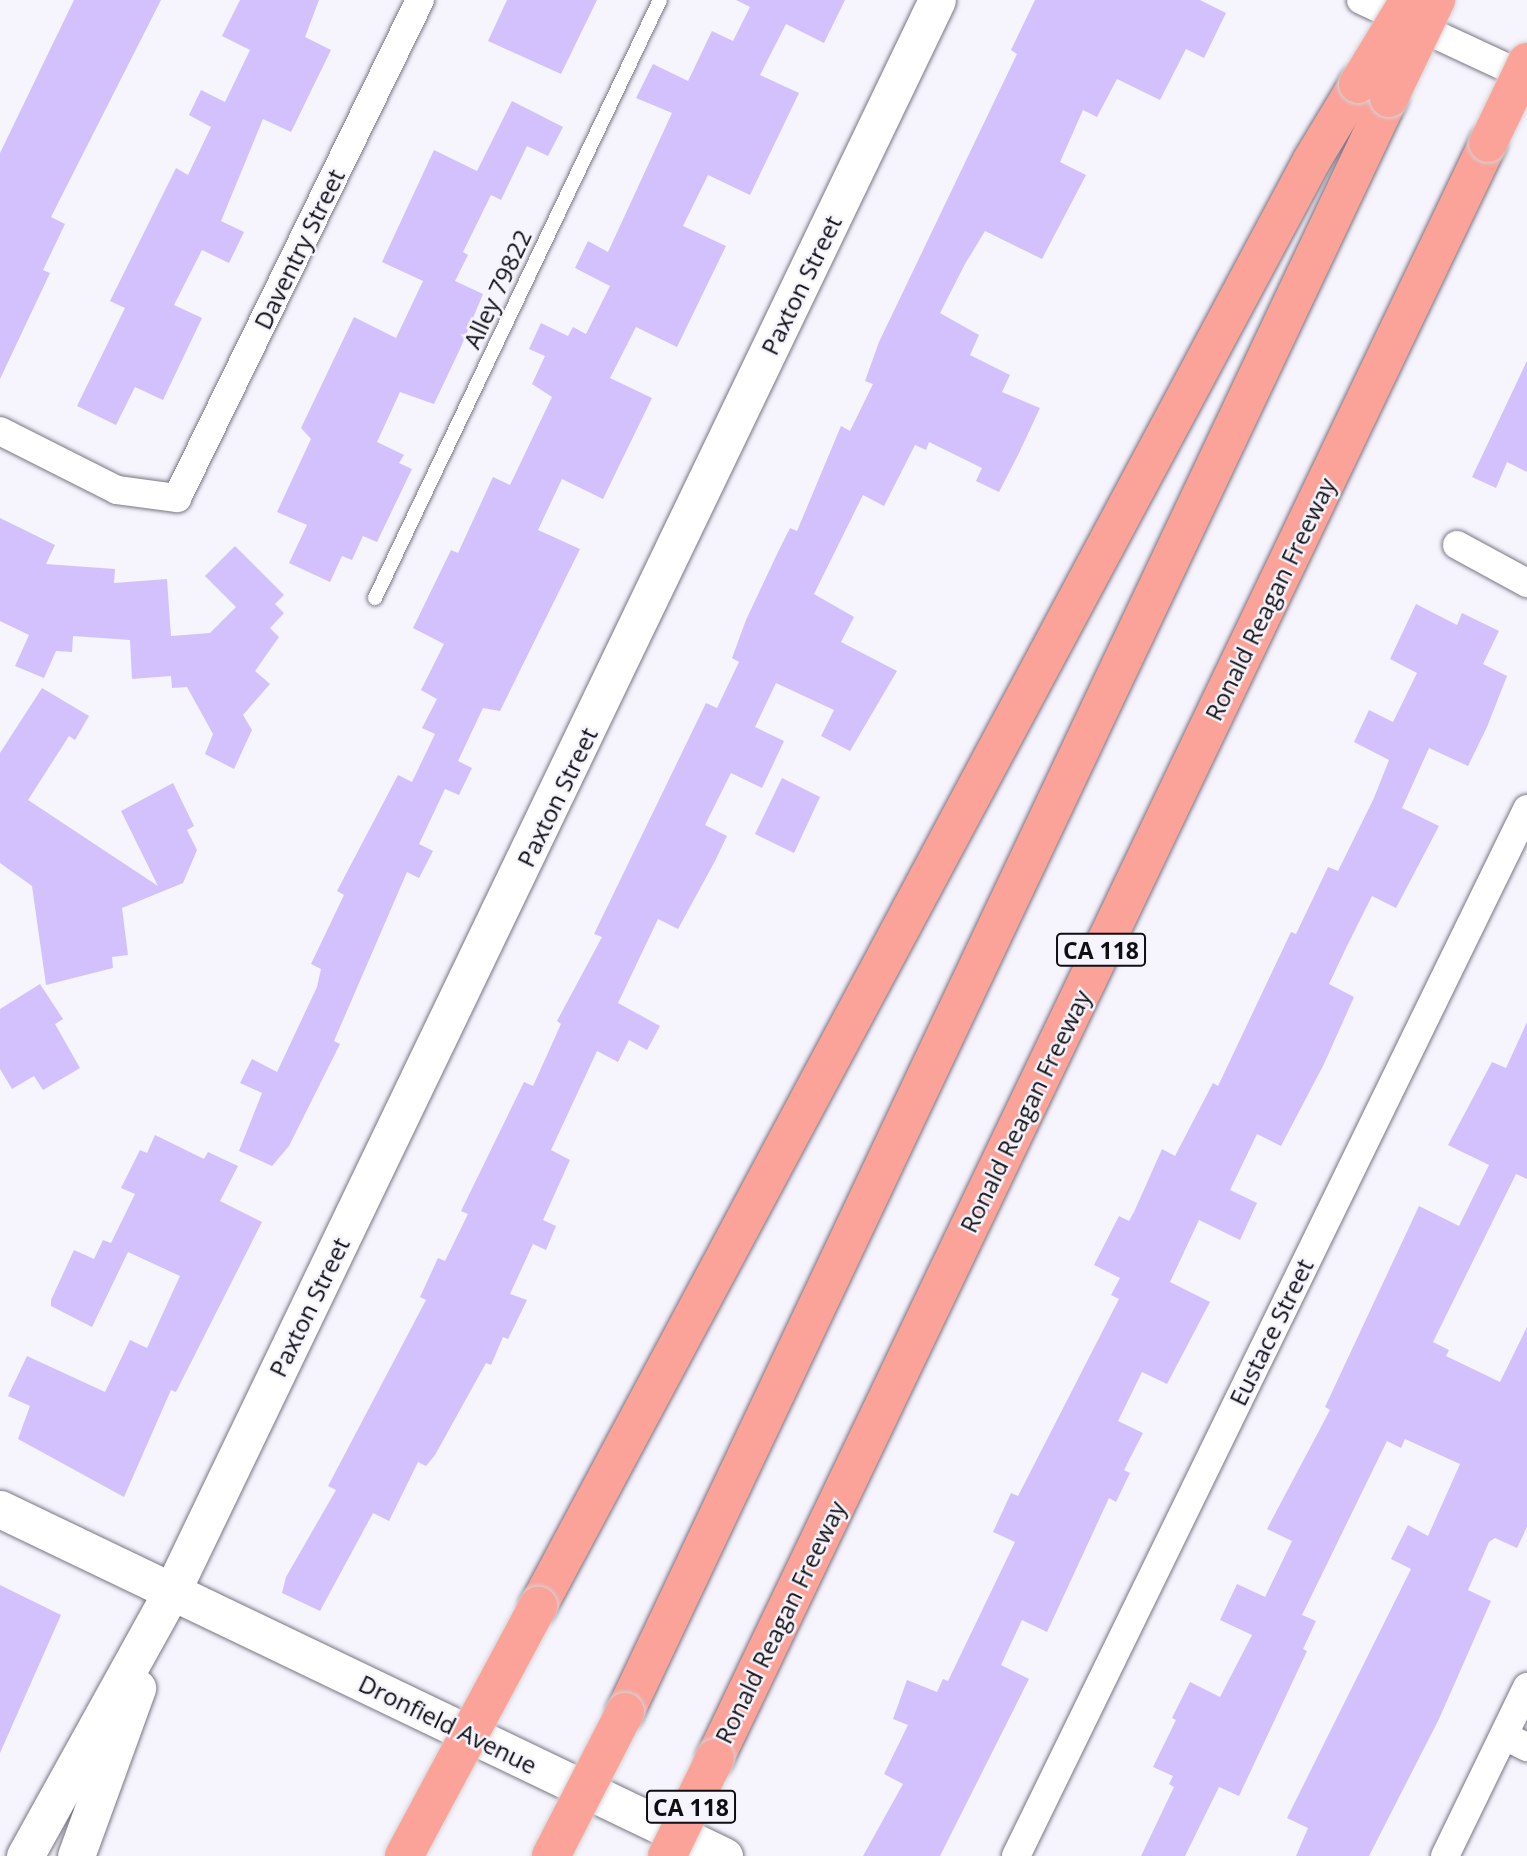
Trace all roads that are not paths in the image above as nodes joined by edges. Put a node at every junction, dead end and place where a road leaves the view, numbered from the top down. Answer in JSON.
{"nodes":[{"id":1,"x":420,"y":0,"type":"edge"},
{"id":2,"x":660,"y":0,"type":"edge"},
{"id":3,"x":937,"y":0,"type":"edge"},
{"id":4,"x":1361,"y":0,"type":"edge"},
{"id":5,"x":1409,"y":0,"type":"edge"},
{"id":6,"x":1436,"y":0,"type":"edge"},
{"id":7,"x":1527,"y":62,"type":"edge"},
{"id":8,"x":1527,"y":77,"type":"edge"},
{"id":9,"x":1373,"y":91,"type":"junction"},
{"id":10,"x":0,"y":431,"type":"edge"},
{"id":11,"x":1457,"y":545,"type":"dead end"},
{"id":12,"x":1527,"y":583,"type":"edge"},
{"id":13,"x":375,"y":598,"type":"dead end"},
{"id":14,"x":1527,"y":809,"type":"edge"},
{"id":15,"x":0,"y":1509,"type":"edge"},
{"id":16,"x":172,"y":1591,"type":"junction"},
{"id":17,"x":1527,"y":1687,"type":"edge"},
{"id":18,"x":1516,"y":1742,"type":"edge"},
{"id":19,"x":24,"y":1856,"type":"edge"},
{"id":20,"x":76,"y":1856,"type":"edge"},
{"id":21,"x":404,"y":1856,"type":"edge"},
{"id":22,"x":551,"y":1856,"type":"edge"},
{"id":23,"x":667,"y":1856,"type":"edge"},
{"id":24,"x":724,"y":1856,"type":"edge"},
{"id":25,"x":1016,"y":1856,"type":"edge"},
{"id":26,"x":1445,"y":1856,"type":"edge"}],
"edges":[{"from":1,"to":10,"type":"street","name":"Daventry Street"},
{"from":2,"to":13,"type":"lane","name":"Alley 79822"},
{"from":3,"to":16,"type":"street","name":"Paxton Street"},
{"from":4,"to":8,"type":"street"},
{"from":5,"to":9,"type":"highway","bridge":true},
{"from":6,"to":9,"type":"highway","bridge":true},
{"from":7,"to":23,"type":"highway","name":"Ronald Reagan Freeway","number":"CA 118","bridge":true},
{"from":9,"to":21,"type":"highway","bridge":true},
{"from":9,"to":22,"type":"highway","bridge":true},
{"from":11,"to":12,"type":"street"},
{"from":14,"to":25,"type":"street","name":"Eustace Street"},
{"from":15,"to":16,"type":"street","name":"Dronfield Avenue"},
{"from":16,"to":19,"type":"street","name":"Paxton Street"},
{"from":16,"to":20,"type":"street","name":"Paxton Street"},
{"from":16,"to":24,"type":"street","name":"Dronfield Avenue"},
{"from":17,"to":18,"type":"street"},
{"from":18,"to":26,"type":"street"}]}
